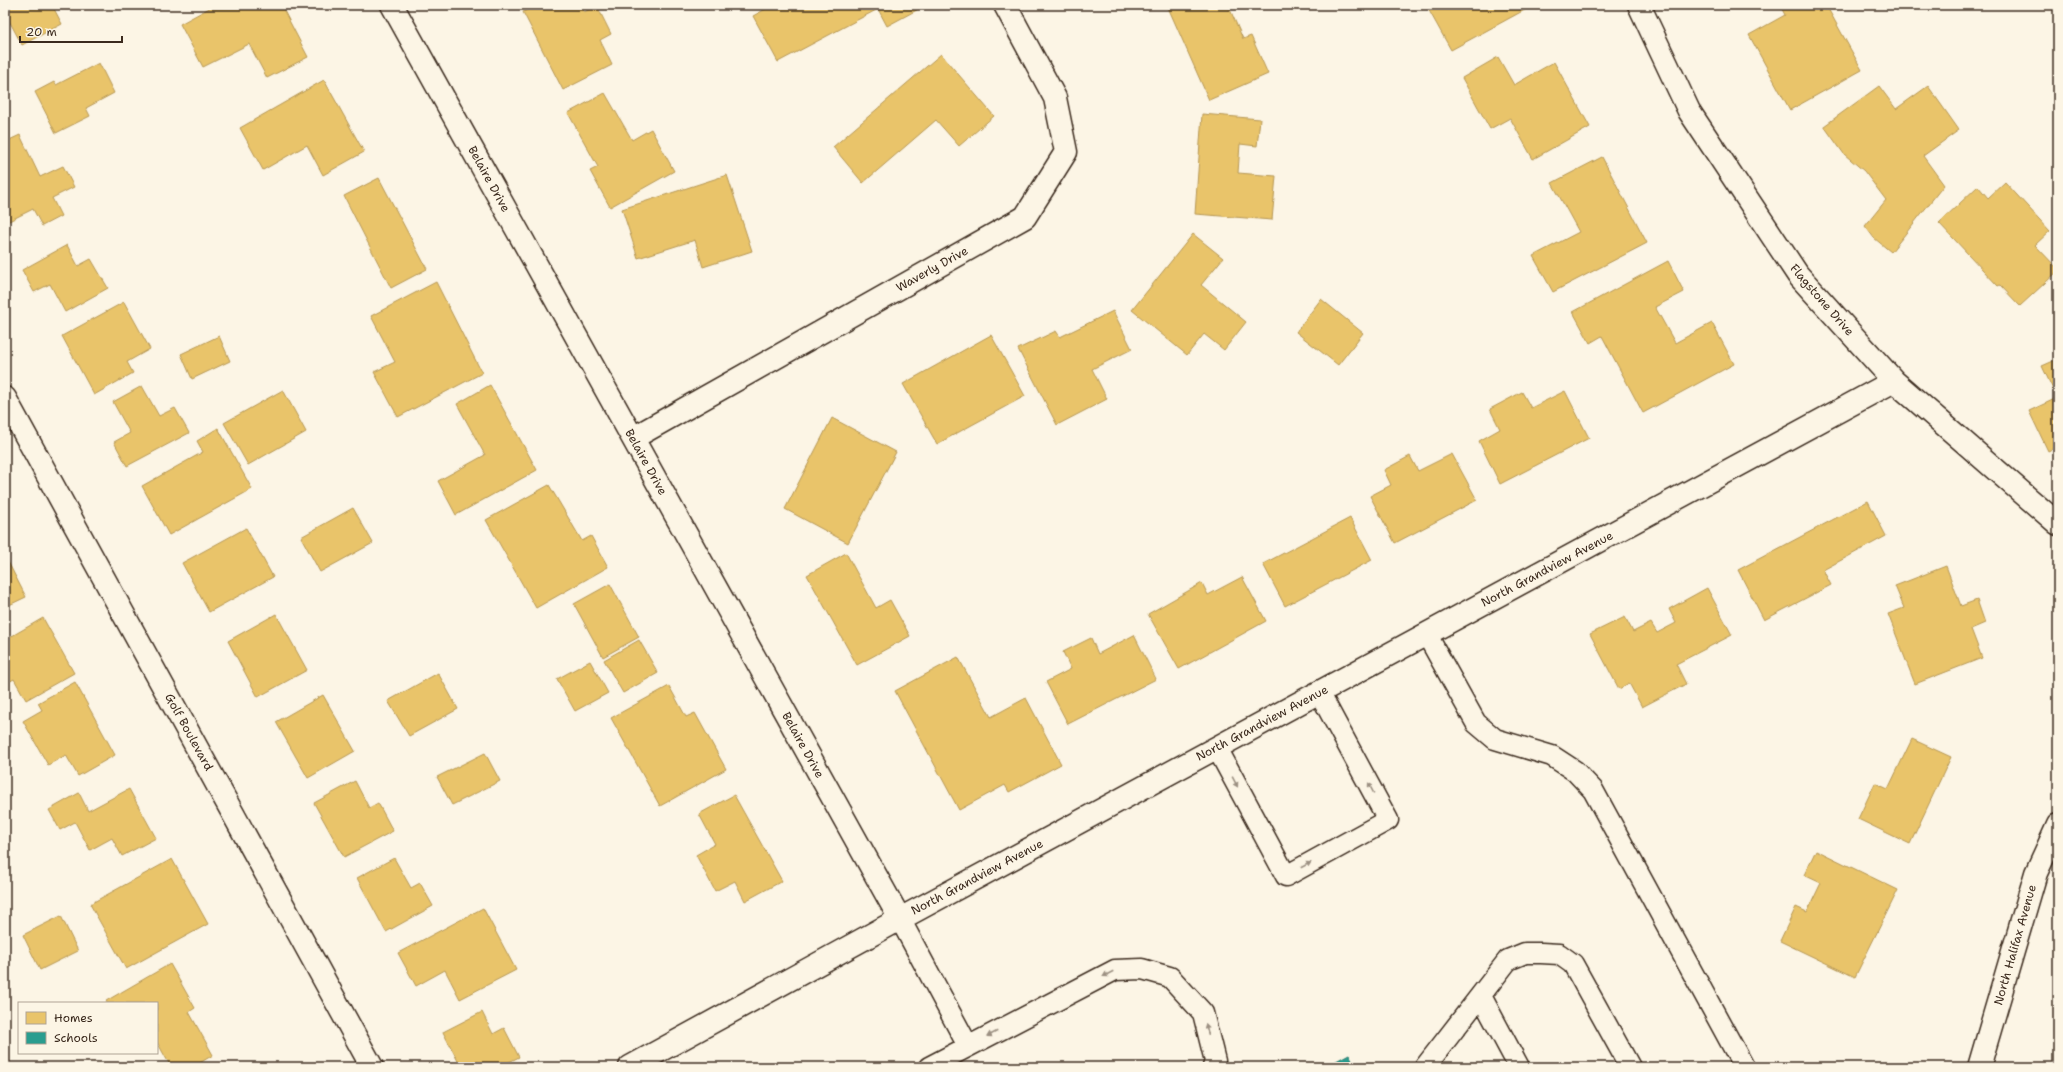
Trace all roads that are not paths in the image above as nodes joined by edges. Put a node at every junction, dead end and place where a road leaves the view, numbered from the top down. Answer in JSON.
{"nodes":[{"id":1,"x":392,"y":5,"type":"edge"},
{"id":2,"x":1005,"y":5,"type":"edge"},
{"id":3,"x":1639,"y":5,"type":"edge"},
{"id":4,"x":1894,"y":381,"type":"junction"},
{"id":5,"x":5,"y":398,"type":"edge"},
{"id":6,"x":633,"y":438,"type":"junction"},
{"id":7,"x":2058,"y":524,"type":"edge"},
{"id":8,"x":1427,"y":635,"type":"junction"},
{"id":9,"x":1320,"y":692,"type":"junction"},
{"id":10,"x":1216,"y":748,"type":"junction"},
{"id":11,"x":2058,"y":826,"type":"edge"},
{"id":12,"x":900,"y":919,"type":"junction"},
{"id":13,"x":1481,"y":996,"type":"junction"},
{"id":14,"x":968,"y":1046,"type":"junction"},
{"id":15,"x":372,"y":1067,"type":"edge"},
{"id":16,"x":630,"y":1067,"type":"edge"},
{"id":17,"x":929,"y":1067,"type":"edge"},
{"id":18,"x":1214,"y":1067,"type":"edge"},
{"id":19,"x":1425,"y":1067,"type":"edge"},
{"id":20,"x":1519,"y":1067,"type":"edge"},
{"id":21,"x":1630,"y":1067,"type":"edge"},
{"id":22,"x":1744,"y":1067,"type":"edge"},
{"id":23,"x":1979,"y":1067,"type":"edge"}],
"edges":[{"from":1,"to":6,"type":"street","name":"Belaire Drive"},
{"from":2,"to":6,"type":"street","name":"Waverly Drive"},
{"from":3,"to":4,"type":"street","name":"Flagstone Drive"},
{"from":4,"to":7,"type":"street","name":"Flagstone Drive"},
{"from":4,"to":8,"type":"street","name":"North Grandview Avenue"},
{"from":5,"to":15,"type":"street","name":"Golf Boulevard"},
{"from":6,"to":12,"type":"street","name":"Belaire Drive"},
{"from":8,"to":9,"type":"street","name":"North Grandview Avenue"},
{"from":8,"to":22,"type":"lane"},
{"from":9,"to":10,"type":"street","name":"North Grandview Avenue"},
{"from":10,"to":9,"type":"lane","one_way":true},
{"from":10,"to":12,"type":"street","name":"North Grandview Avenue"},
{"from":11,"to":23,"type":"street","name":"North Halifax Avenue"},
{"from":12,"to":14,"type":"lane"},
{"from":12,"to":16,"type":"street","name":"North Grandview Avenue"},
{"from":13,"to":19,"type":"lane"},
{"from":13,"to":20,"type":"lane"},
{"from":13,"to":21,"type":"lane"},
{"from":14,"to":17,"type":"lane"},
{"from":18,"to":14,"type":"lane","one_way":true}]}
